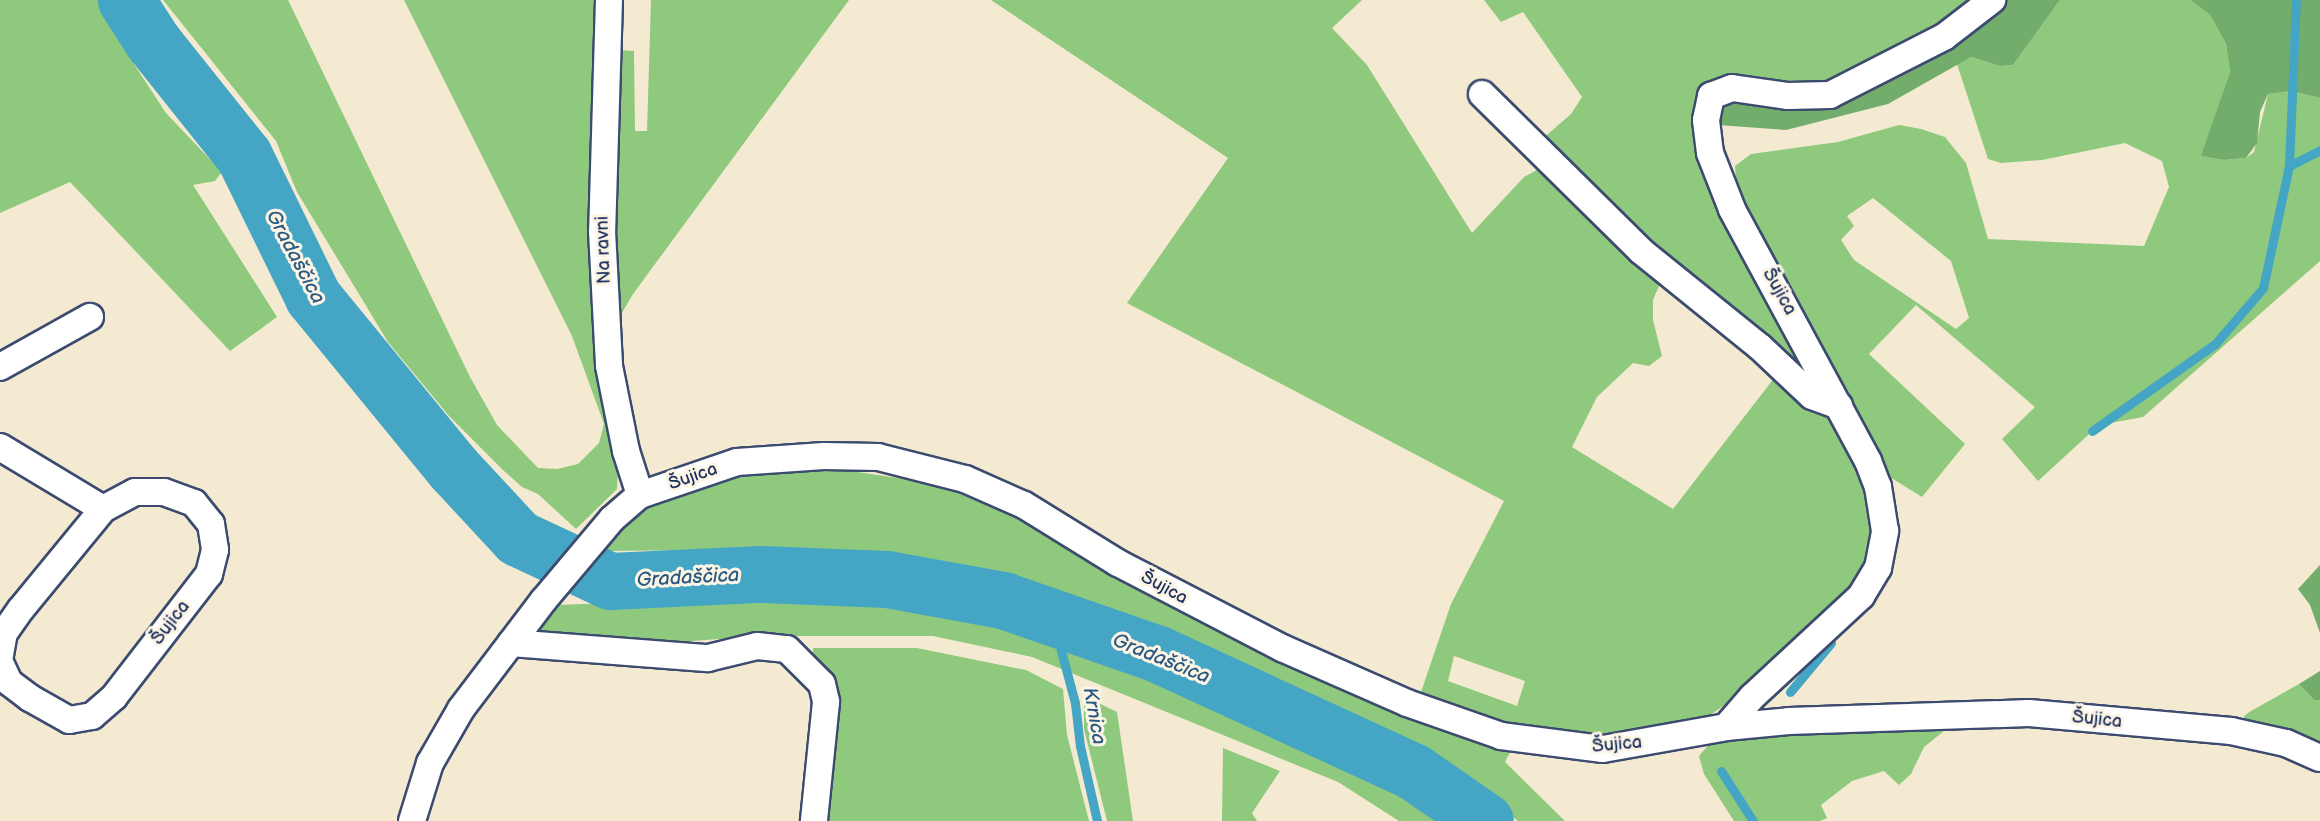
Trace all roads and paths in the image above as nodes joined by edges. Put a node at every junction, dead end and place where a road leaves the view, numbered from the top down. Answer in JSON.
{"nodes":[{"id":1,"x":609,"y":0,"type":"edge"},
{"id":2,"x":1992,"y":0,"type":"edge"},
{"id":3,"x":1482,"y":94,"type":"dead end"},
{"id":4,"x":90,"y":317,"type":"dead end"},
{"id":5,"x":0,"y":367,"type":"edge"},
{"id":6,"x":1839,"y":406,"type":"junction"},
{"id":7,"x":0,"y":447,"type":"edge"},
{"id":8,"x":640,"y":495,"type":"junction"},
{"id":9,"x":103,"y":509,"type":"junction"},
{"id":10,"x":511,"y":643,"type":"junction"},
{"id":11,"x":0,"y":655,"type":"edge"},
{"id":12,"x":0,"y":663,"type":"edge"},
{"id":13,"x":1726,"y":727,"type":"junction"},
{"id":14,"x":2320,"y":758,"type":"edge"},
{"id":15,"x":412,"y":821,"type":"edge"},
{"id":16,"x":814,"y":821,"type":"edge"}],
"edges":[{"from":1,"to":8,"type":"street","name":"Na ravni"},
{"from":2,"to":6,"type":"street","name":"Šujica"},
{"from":3,"to":6,"type":"street"},
{"from":4,"to":5,"type":"street"},
{"from":6,"to":13,"type":"street","name":"Šujica"},
{"from":7,"to":9,"type":"street"},
{"from":8,"to":10,"type":"street","name":"Šujica"},
{"from":8,"to":13,"type":"street","name":"Šujica"},
{"from":9,"to":11,"type":"street","name":"Šujica"},
{"from":9,"to":12,"type":"street","name":"Šujica"},
{"from":10,"to":15,"type":"street"},
{"from":10,"to":16,"type":"street"},
{"from":13,"to":14,"type":"street","name":"Šujica"}]}
